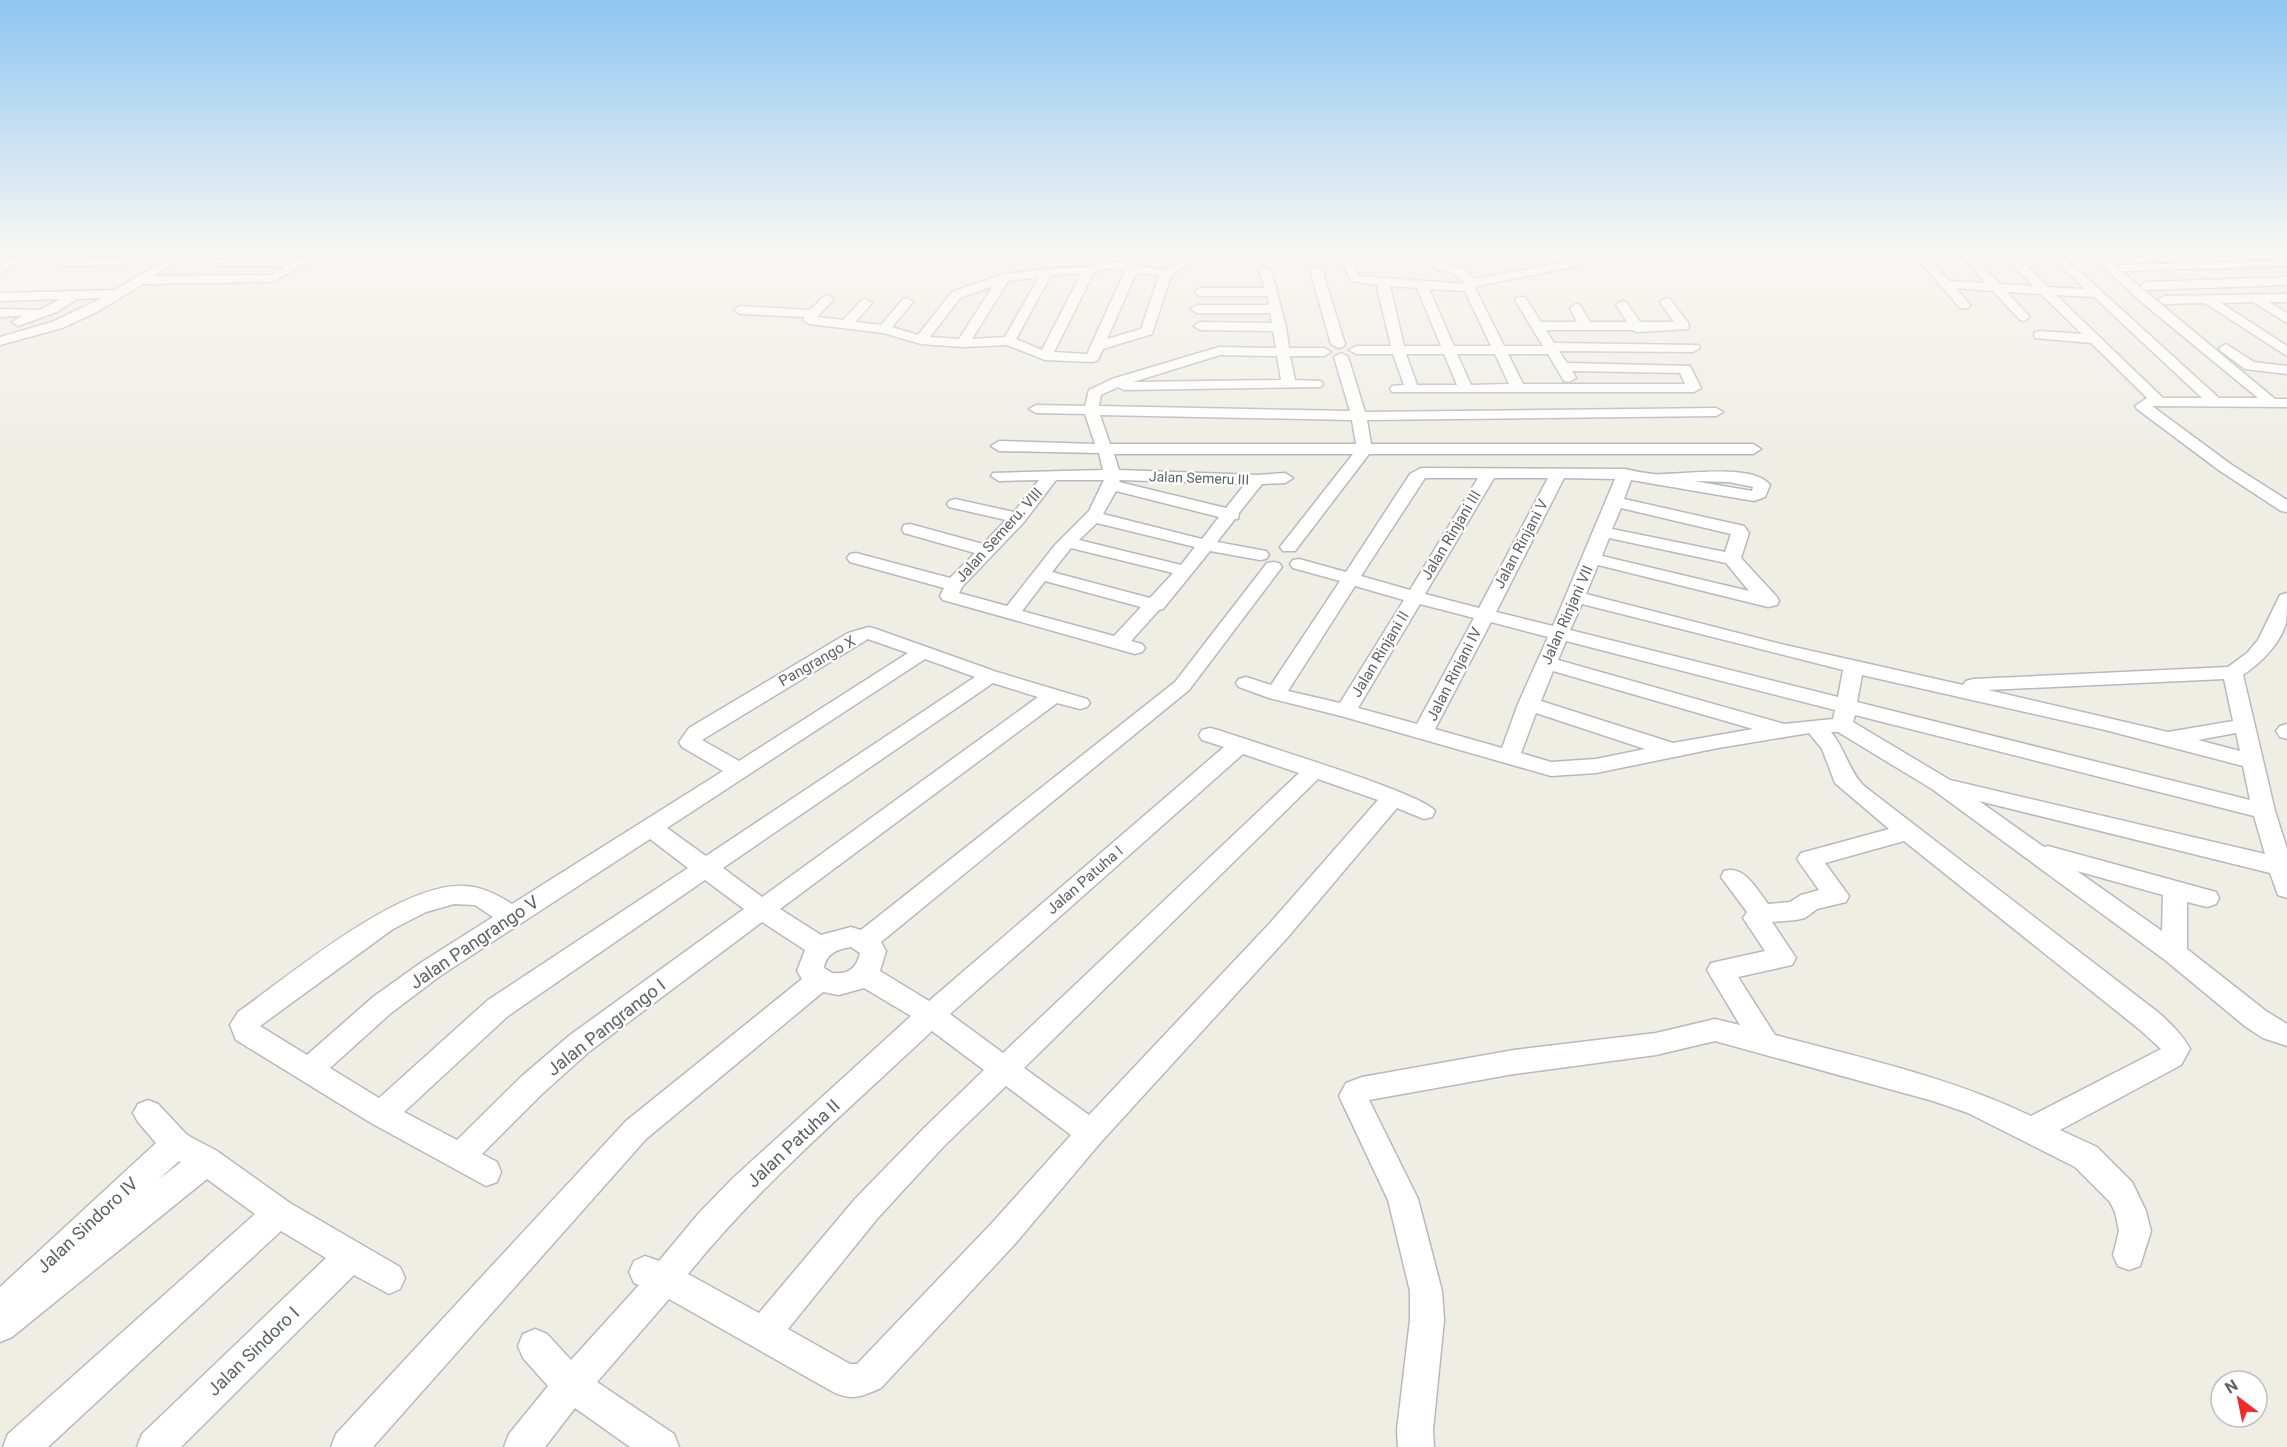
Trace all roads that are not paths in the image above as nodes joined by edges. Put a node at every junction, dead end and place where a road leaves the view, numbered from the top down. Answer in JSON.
{"nodes":[{"id":1,"x":29,"y":318,"type":"edge"},
{"id":2,"x":73,"y":318,"type":"edge"},
{"id":3,"x":811,"y":318,"type":"edge"},
{"id":4,"x":852,"y":318,"type":"edge"},
{"id":5,"x":893,"y":318,"type":"edge"},
{"id":6,"x":938,"y":318,"type":"edge"},
{"id":7,"x":979,"y":318,"type":"edge"},
{"id":8,"x":1022,"y":318,"type":"edge"},
{"id":9,"x":1065,"y":318,"type":"edge"},
{"id":10,"x":1109,"y":318,"type":"edge"},
{"id":11,"x":1152,"y":318,"type":"edge"},
{"id":12,"x":1278,"y":318,"type":"edge"},
{"id":13,"x":1333,"y":318,"type":"edge"},
{"id":14,"x":1390,"y":318,"type":"edge"},
{"id":15,"x":1436,"y":318,"type":"edge"},
{"id":16,"x":1485,"y":318,"type":"edge"},
{"id":17,"x":1531,"y":318,"type":"edge"},
{"id":18,"x":1581,"y":318,"type":"edge"},
{"id":19,"x":1630,"y":318,"type":"edge"},
{"id":20,"x":1677,"y":318,"type":"edge"},
{"id":21,"x":2071,"y":318,"type":"edge"},
{"id":22,"x":2121,"y":318,"type":"edge"},
{"id":23,"x":2176,"y":318,"type":"edge"},
{"id":24,"x":2187,"y":318,"type":"edge"},
{"id":25,"x":2235,"y":318,"type":"edge"},
{"id":26,"x":846,"y":324,"type":"junction"},
{"id":27,"x":1200,"y":326,"type":"dead end"},
{"id":28,"x":1536,"y":326,"type":"junction"},
{"id":29,"x":0,"y":327,"type":"edge"},
{"id":30,"x":1280,"y":327,"type":"junction"},
{"id":31,"x":1586,"y":327,"type":"junction"},
{"id":32,"x":884,"y":328,"type":"junction"},
{"id":33,"x":1637,"y":328,"type":"junction"},
{"id":34,"x":2093,"y":339,"type":"junction"},
{"id":35,"x":921,"y":340,"type":"junction"},
{"id":36,"x":0,"y":341,"type":"edge"},
{"id":37,"x":1009,"y":341,"type":"junction"},
{"id":38,"x":963,"y":343,"type":"junction"},
{"id":39,"x":1098,"y":346,"type":"junction"},
{"id":40,"x":1693,"y":348,"type":"dead end"},
{"id":41,"x":2052,"y":348,"type":"dead end"},
{"id":42,"x":1398,"y":349,"type":"junction"},
{"id":43,"x":1551,"y":349,"type":"junction"},
{"id":44,"x":1345,"y":350,"type":"junction"},
{"id":45,"x":1450,"y":350,"type":"junction"},
{"id":46,"x":1499,"y":350,"type":"junction"},
{"id":47,"x":1281,"y":351,"type":"junction"},
{"id":48,"x":2287,"y":352,"type":"edge"},
{"id":49,"x":1045,"y":356,"type":"junction"},
{"id":50,"x":1564,"y":367,"type":"junction"},
{"id":51,"x":2287,"y":370,"type":"edge"},
{"id":52,"x":2287,"y":377,"type":"edge"},
{"id":53,"x":1289,"y":384,"type":"junction"},
{"id":54,"x":1316,"y":384,"type":"dead end"},
{"id":55,"x":1102,"y":387,"type":"junction"},
{"id":56,"x":1466,"y":388,"type":"junction"},
{"id":57,"x":1518,"y":388,"type":"junction"},
{"id":58,"x":1397,"y":389,"type":"dead end"},
{"id":59,"x":1412,"y":389,"type":"junction"},
{"id":60,"x":1575,"y":389,"type":"junction"},
{"id":61,"x":2159,"y":402,"type":"junction"},
{"id":62,"x":2216,"y":402,"type":"junction"},
{"id":63,"x":2282,"y":402,"type":"edge"},
{"id":64,"x":1036,"y":409,"type":"dead end"},
{"id":65,"x":1091,"y":409,"type":"junction"},
{"id":66,"x":1716,"y":412,"type":"dead end"},
{"id":67,"x":1593,"y":415,"type":"junction"},
{"id":68,"x":1359,"y":416,"type":"junction"},
{"id":69,"x":999,"y":446,"type":"dead end"},
{"id":70,"x":1106,"y":448,"type":"junction"},
{"id":71,"x":1616,"y":449,"type":"junction"},
{"id":72,"x":1753,"y":449,"type":"dead end"},
{"id":73,"x":1364,"y":450,"type":"junction"},
{"id":74,"x":1489,"y":473,"type":"junction"},
{"id":75,"x":1559,"y":473,"type":"junction"},
{"id":76,"x":1625,"y":474,"type":"junction"},
{"id":77,"x":1285,"y":478,"type":"dead end"},
{"id":78,"x":1660,"y":478,"type":"junction"},
{"id":79,"x":1111,"y":480,"type":"junction"},
{"id":80,"x":1257,"y":480,"type":"junction"},
{"id":81,"x":1615,"y":502,"type":"junction"},
{"id":82,"x":955,"y":504,"type":"dead end"},
{"id":83,"x":2287,"y":507,"type":"edge"},
{"id":84,"x":1232,"y":515,"type":"junction"},
{"id":85,"x":1093,"y":517,"type":"junction"},
{"id":86,"x":1018,"y":518,"type":"junction"},
{"id":87,"x":910,"y":529,"type":"dead end"},
{"id":88,"x":1603,"y":531,"type":"junction"},
{"id":89,"x":1068,"y":542,"type":"junction"},
{"id":90,"x":1207,"y":545,"type":"junction"},
{"id":91,"x":987,"y":551,"type":"junction"},
{"id":92,"x":1294,"y":556,"type":"junction"},
{"id":93,"x":856,"y":558,"type":"dead end"},
{"id":94,"x":1593,"y":559,"type":"junction"},
{"id":95,"x":1732,"y":560,"type":"junction"},
{"id":96,"x":1266,"y":561,"type":"junction"},
{"id":97,"x":1185,"y":571,"type":"junction"},
{"id":98,"x":1042,"y":575,"type":"junction"},
{"id":99,"x":1348,"y":580,"type":"junction"},
{"id":100,"x":951,"y":591,"type":"junction"},
{"id":101,"x":1414,"y":597,"type":"junction"},
{"id":102,"x":1577,"y":597,"type":"junction"},
{"id":103,"x":2287,"y":599,"type":"edge"},
{"id":104,"x":1156,"y":605,"type":"junction"},
{"id":105,"x":1011,"y":613,"type":"junction"},
{"id":106,"x":1484,"y":615,"type":"junction"},
{"id":107,"x":1558,"y":632,"type":"junction"},
{"id":108,"x":923,"y":652,"type":"junction"},
{"id":109,"x":1546,"y":663,"type":"junction"},
{"id":110,"x":1854,"y":667,"type":"junction"},
{"id":111,"x":2233,"y":673,"type":"junction"},
{"id":112,"x":990,"y":676,"type":"junction"},
{"id":113,"x":1246,"y":683,"type":"dead end"},
{"id":114,"x":1948,"y":686,"type":"junction"},
{"id":115,"x":1275,"y":694,"type":"junction"},
{"id":116,"x":1054,"y":695,"type":"junction"},
{"id":117,"x":1080,"y":703,"type":"dead end"},
{"id":118,"x":1528,"y":704,"type":"junction"},
{"id":119,"x":1346,"y":711,"type":"junction"},
{"id":120,"x":1844,"y":716,"type":"junction"},
{"id":121,"x":2246,"y":725,"type":"junction"},
{"id":122,"x":1814,"y":726,"type":"junction"},
{"id":123,"x":1784,"y":730,"type":"junction"},
{"id":124,"x":1423,"y":732,"type":"junction"},
{"id":125,"x":1210,"y":735,"type":"dead end"},
{"id":126,"x":2168,"y":738,"type":"junction"},
{"id":127,"x":1239,"y":746,"type":"junction"},
{"id":128,"x":1671,"y":750,"type":"junction"},
{"id":129,"x":1509,"y":757,"type":"junction"},
{"id":130,"x":2254,"y":762,"type":"junction"},
{"id":131,"x":1315,"y":770,"type":"junction"},
{"id":132,"x":740,"y":771,"type":"junction"},
{"id":133,"x":1941,"y":784,"type":"junction"},
{"id":134,"x":1393,"y":797,"type":"junction"},
{"id":135,"x":1424,"y":811,"type":"dead end"},
{"id":136,"x":2264,"y":811,"type":"junction"},
{"id":137,"x":651,"y":828,"type":"junction"},
{"id":138,"x":1908,"y":832,"type":"junction"},
{"id":139,"x":2036,"y":851,"type":"junction"},
{"id":140,"x":705,"y":869,"type":"junction"},
{"id":141,"x":1733,"y":877,"type":"dead end"},
{"id":142,"x":2284,"y":878,"type":"edge"},
{"id":143,"x":2175,"y":888,"type":"junction"},
{"id":144,"x":2207,"y":898,"type":"dead end"},
{"id":145,"x":762,"y":910,"type":"junction"},
{"id":146,"x":1761,"y":914,"type":"junction"},
{"id":147,"x":511,"y":916,"type":"junction"},
{"id":148,"x":865,"y":941,"type":"junction"},
{"id":149,"x":820,"y":947,"type":"junction"},
{"id":150,"x":2174,"y":953,"type":"junction"},
{"id":151,"x":864,"y":975,"type":"junction"},
{"id":152,"x":818,"y":981,"type":"junction"},
{"id":153,"x":931,"y":1015,"type":"junction"},
{"id":154,"x":2287,"y":1035,"type":"edge"},
{"id":155,"x":1765,"y":1043,"type":"junction"},
{"id":156,"x":1003,"y":1070,"type":"junction"},
{"id":157,"x":308,"y":1071,"type":"junction"},
{"id":158,"x":148,"y":1113,"type":"dead end"},
{"id":159,"x":381,"y":1114,"type":"junction"},
{"id":160,"x":2032,"y":1130,"type":"junction"},
{"id":161,"x":1091,"y":1133,"type":"junction"},
{"id":162,"x":176,"y":1144,"type":"junction"},
{"id":163,"x":460,"y":1157,"type":"junction"},
{"id":164,"x":206,"y":1161,"type":"junction"},
{"id":165,"x":486,"y":1172,"type":"dead end"},
{"id":166,"x":279,"y":1213,"type":"junction"},
{"id":167,"x":352,"y":1255,"type":"junction"},
{"id":168,"x":2129,"y":1255,"type":"dead end"},
{"id":169,"x":655,"y":1276,"type":"junction"},
{"id":170,"x":388,"y":1278,"type":"dead end"},
{"id":171,"x":0,"y":1308,"type":"edge"},
{"id":172,"x":0,"y":1325,"type":"edge"},
{"id":173,"x":762,"y":1335,"type":"junction"},
{"id":174,"x":536,"y":1346,"type":"dead end"},
{"id":175,"x":571,"y":1385,"type":"junction"},
{"id":176,"x":21,"y":1447,"type":"edge"},
{"id":177,"x":155,"y":1447,"type":"edge"},
{"id":178,"x":349,"y":1447,"type":"edge"},
{"id":179,"x":522,"y":1447,"type":"edge"},
{"id":180,"x":661,"y":1447,"type":"edge"},
{"id":181,"x":1416,"y":1447,"type":"edge"}],
"edges":[{"from":1,"to":29,"type":"street"},
{"from":2,"to":36,"type":"street"},
{"from":3,"to":26,"type":"street"},
{"from":4,"to":26,"type":"street"},
{"from":5,"to":32,"type":"street"},
{"from":6,"to":35,"type":"street"},
{"from":7,"to":38,"type":"street"},
{"from":8,"to":37,"type":"street"},
{"from":9,"to":49,"type":"street"},
{"from":10,"to":39,"type":"street"},
{"from":11,"to":39,"type":"street"},
{"from":12,"to":30,"type":"street"},
{"from":13,"to":44,"type":"street"},
{"from":14,"to":42,"type":"street"},
{"from":15,"to":45,"type":"street"},
{"from":16,"to":46,"type":"street"},
{"from":17,"to":28,"type":"street"},
{"from":18,"to":31,"type":"street"},
{"from":19,"to":33,"type":"street"},
{"from":20,"to":33,"type":"street"},
{"from":21,"to":34,"type":"street"},
{"from":22,"to":62,"type":"street"},
{"from":23,"to":63,"type":"street"},
{"from":24,"to":51,"type":"street"},
{"from":25,"to":48,"type":"street"},
{"from":26,"to":32,"type":"street"},
{"from":27,"to":30,"type":"street"},
{"from":28,"to":31,"type":"street"},
{"from":28,"to":43,"type":"street"},
{"from":30,"to":47,"type":"street"},
{"from":31,"to":33,"type":"street"},
{"from":32,"to":35,"type":"street"},
{"from":34,"to":41,"type":"street"},
{"from":34,"to":61,"type":"street"},
{"from":35,"to":38,"type":"street"},
{"from":37,"to":38,"type":"street"},
{"from":37,"to":49,"type":"street"},
{"from":39,"to":49,"type":"street"},
{"from":40,"to":43,"type":"street"},
{"from":42,"to":44,"type":"street"},
{"from":42,"to":45,"type":"street"},
{"from":42,"to":59,"type":"street"},
{"from":43,"to":46,"type":"street"},
{"from":43,"to":50,"type":"street"},
{"from":44,"to":47,"type":"street"},
{"from":44,"to":68,"type":"street"},
{"from":45,"to":46,"type":"street"},
{"from":45,"to":56,"type":"street"},
{"from":46,"to":57,"type":"street"},
{"from":47,"to":53,"type":"street"},
{"from":47,"to":55,"type":"street"},
{"from":50,"to":60,"type":"street"},
{"from":50,"to":60,"type":"street"},
{"from":52,"to":63,"type":"street"},
{"from":53,"to":54,"type":"street"},
{"from":53,"to":55,"type":"street"},
{"from":55,"to":65,"type":"street"},
{"from":56,"to":57,"type":"street"},
{"from":56,"to":59,"type":"street"},
{"from":57,"to":60,"type":"street"},
{"from":58,"to":59,"type":"street"},
{"from":60,"to":67,"type":"street"},
{"from":61,"to":62,"type":"street"},
{"from":61,"to":83,"type":"street"},
{"from":62,"to":63,"type":"street"},
{"from":64,"to":65,"type":"street"},
{"from":65,"to":68,"type":"street"},
{"from":65,"to":70,"type":"street"},
{"from":66,"to":67,"type":"street"},
{"from":67,"to":68,"type":"street"},
{"from":67,"to":71,"type":"street"},
{"from":68,"to":73,"type":"street"},
{"from":69,"to":70,"type":"street"},
{"from":70,"to":73,"type":"street"},
{"from":70,"to":79,"type":"street"},
{"from":71,"to":72,"type":"street"},
{"from":71,"to":73,"type":"street"},
{"from":71,"to":76,"type":"street"},
{"from":73,"to":92,"type":"street"},
{"from":74,"to":75,"type":"street"},
{"from":74,"to":99,"type":"street"},
{"from":74,"to":101,"type":"street","name":"Jalan Rinjani III"},
{"from":75,"to":76,"type":"street"},
{"from":75,"to":106,"type":"street","name":"Jalan Rinjani V"},
{"from":76,"to":78,"type":"street"},
{"from":76,"to":81,"type":"street","name":"Jalan Rinjani VII"},
{"from":77,"to":80,"type":"street","name":"Jalan Semeru III"},
{"from":78,"to":78,"type":"street"},
{"from":79,"to":80,"type":"street","name":"Jalan Semeru III"},
{"from":79,"to":84,"type":"street"},
{"from":79,"to":85,"type":"street"},
{"from":79,"to":86,"type":"street","name":"Jalan Semeru. VIII"},
{"from":80,"to":84,"type":"street"},
{"from":81,"to":88,"type":"street","name":"Jalan Rinjani VII"},
{"from":81,"to":95,"type":"street"},
{"from":82,"to":86,"type":"street"},
{"from":84,"to":90,"type":"street"},
{"from":85,"to":89,"type":"street"},
{"from":85,"to":90,"type":"street"},
{"from":86,"to":91,"type":"street","name":"Jalan Semeru. VIII"},
{"from":87,"to":91,"type":"street"},
{"from":88,"to":94,"type":"street","name":"Jalan Rinjani VII"},
{"from":88,"to":95,"type":"street"},
{"from":89,"to":97,"type":"street"},
{"from":89,"to":98,"type":"street"},
{"from":90,"to":96,"type":"street"},
{"from":90,"to":97,"type":"street"},
{"from":91,"to":100,"type":"street","name":"Jalan Semeru. VIII"},
{"from":92,"to":96,"type":"street"},
{"from":92,"to":99,"type":"street"},
{"from":93,"to":100,"type":"street"},
{"from":94,"to":95,"type":"street"},
{"from":94,"to":102,"type":"street","name":"Jalan Rinjani VII"},
{"from":96,"to":148,"type":"street"},
{"from":97,"to":104,"type":"street"},
{"from":98,"to":104,"type":"street"},
{"from":98,"to":105,"type":"street"},
{"from":99,"to":101,"type":"street"},
{"from":99,"to":115,"type":"street"},
{"from":100,"to":105,"type":"street"},
{"from":101,"to":106,"type":"street"},
{"from":101,"to":119,"type":"street","name":"Jalan Rinjani II"},
{"from":102,"to":107,"type":"street","name":"Jalan Rinjani VII"},
{"from":102,"to":110,"type":"street"},
{"from":103,"to":111,"type":"street"},
{"from":104,"to":105,"type":"street"},
{"from":106,"to":107,"type":"street"},
{"from":106,"to":124,"type":"street","name":"Jalan Rinjani IV"},
{"from":107,"to":109,"type":"street","name":"Jalan Rinjani VII"},
{"from":107,"to":120,"type":"street"},
{"from":108,"to":112,"type":"street","name":"Pangrango X"},
{"from":108,"to":132,"type":"street","name":"Jalan Pangrango V"},
{"from":108,"to":132,"type":"street","name":"Pangrango X"},
{"from":109,"to":118,"type":"street","name":"Jalan Rinjani VII"},
{"from":109,"to":123,"type":"street"},
{"from":110,"to":114,"type":"street"},
{"from":110,"to":120,"type":"street"},
{"from":111,"to":114,"type":"street"},
{"from":111,"to":121,"type":"street"},
{"from":112,"to":116,"type":"street","name":"Pangrango X"},
{"from":112,"to":140,"type":"street"},
{"from":113,"to":115,"type":"street"},
{"from":114,"to":126,"type":"street"},
{"from":115,"to":119,"type":"street"},
{"from":116,"to":117,"type":"street","name":"Pangrango X"},
{"from":116,"to":145,"type":"street","name":"Jalan Pangrango I"},
{"from":118,"to":128,"type":"street"},
{"from":118,"to":129,"type":"street","name":"Jalan Rinjani VII"},
{"from":119,"to":124,"type":"street"},
{"from":120,"to":122,"type":"street"},
{"from":120,"to":133,"type":"street"},
{"from":120,"to":136,"type":"street"},
{"from":121,"to":126,"type":"street"},
{"from":121,"to":130,"type":"street"},
{"from":122,"to":123,"type":"street"},
{"from":122,"to":138,"type":"street"},
{"from":123,"to":128,"type":"street"},
{"from":124,"to":129,"type":"street"},
{"from":125,"to":127,"type":"street"},
{"from":126,"to":130,"type":"street"},
{"from":127,"to":131,"type":"street"},
{"from":127,"to":153,"type":"street","name":"Jalan Patuha I"},
{"from":128,"to":129,"type":"street"},
{"from":130,"to":136,"type":"street"},
{"from":131,"to":134,"type":"street"},
{"from":131,"to":156,"type":"street"},
{"from":132,"to":137,"type":"street","name":"Jalan Pangrango V"},
{"from":133,"to":139,"type":"street"},
{"from":133,"to":142,"type":"street"},
{"from":134,"to":135,"type":"street"},
{"from":134,"to":161,"type":"street"},
{"from":136,"to":142,"type":"street"},
{"from":137,"to":140,"type":"street"},
{"from":137,"to":147,"type":"street","name":"Jalan Pangrango V"},
{"from":138,"to":146,"type":"street"},
{"from":138,"to":160,"type":"street"},
{"from":139,"to":143,"type":"street"},
{"from":139,"to":150,"type":"street"},
{"from":140,"to":145,"type":"street"},
{"from":140,"to":159,"type":"street"},
{"from":141,"to":146,"type":"street"},
{"from":143,"to":144,"type":"street"},
{"from":143,"to":150,"type":"street"},
{"from":145,"to":149,"type":"street"},
{"from":145,"to":163,"type":"street","name":"Jalan Pangrango I"},
{"from":146,"to":155,"type":"street"},
{"from":147,"to":157,"type":"street","name":"Jalan Pangrango V"},
{"from":147,"to":157,"type":"street"},
{"from":148,"to":149,"type":"street"},
{"from":148,"to":151,"type":"street"},
{"from":149,"to":152,"type":"street"},
{"from":150,"to":154,"type":"street"},
{"from":151,"to":152,"type":"street"},
{"from":151,"to":153,"type":"street"},
{"from":152,"to":178,"type":"street"},
{"from":153,"to":156,"type":"street"},
{"from":153,"to":169,"type":"street","name":"Jalan Patuha II"},
{"from":155,"to":160,"type":"street"},
{"from":155,"to":181,"type":"street"},
{"from":156,"to":161,"type":"street"},
{"from":156,"to":173,"type":"street"},
{"from":157,"to":159,"type":"street"},
{"from":158,"to":162,"type":"street"},
{"from":159,"to":163,"type":"street"},
{"from":160,"to":168,"type":"street"},
{"from":161,"to":173,"type":"street"},
{"from":162,"to":164,"type":"street"},
{"from":162,"to":171,"type":"street","name":"Jalan Sindoro IV"},
{"from":163,"to":165,"type":"street"},
{"from":164,"to":166,"type":"street"},
{"from":164,"to":172,"type":"street"},
{"from":166,"to":167,"type":"street"},
{"from":166,"to":176,"type":"street"},
{"from":167,"to":170,"type":"street"},
{"from":167,"to":177,"type":"street","name":"Jalan Sindoro I"},
{"from":169,"to":173,"type":"street"},
{"from":169,"to":175,"type":"street","name":"Jalan Patuha II"},
{"from":174,"to":175,"type":"street"},
{"from":175,"to":179,"type":"street","name":"Jalan Patuha II"},
{"from":175,"to":180,"type":"street"}]}
